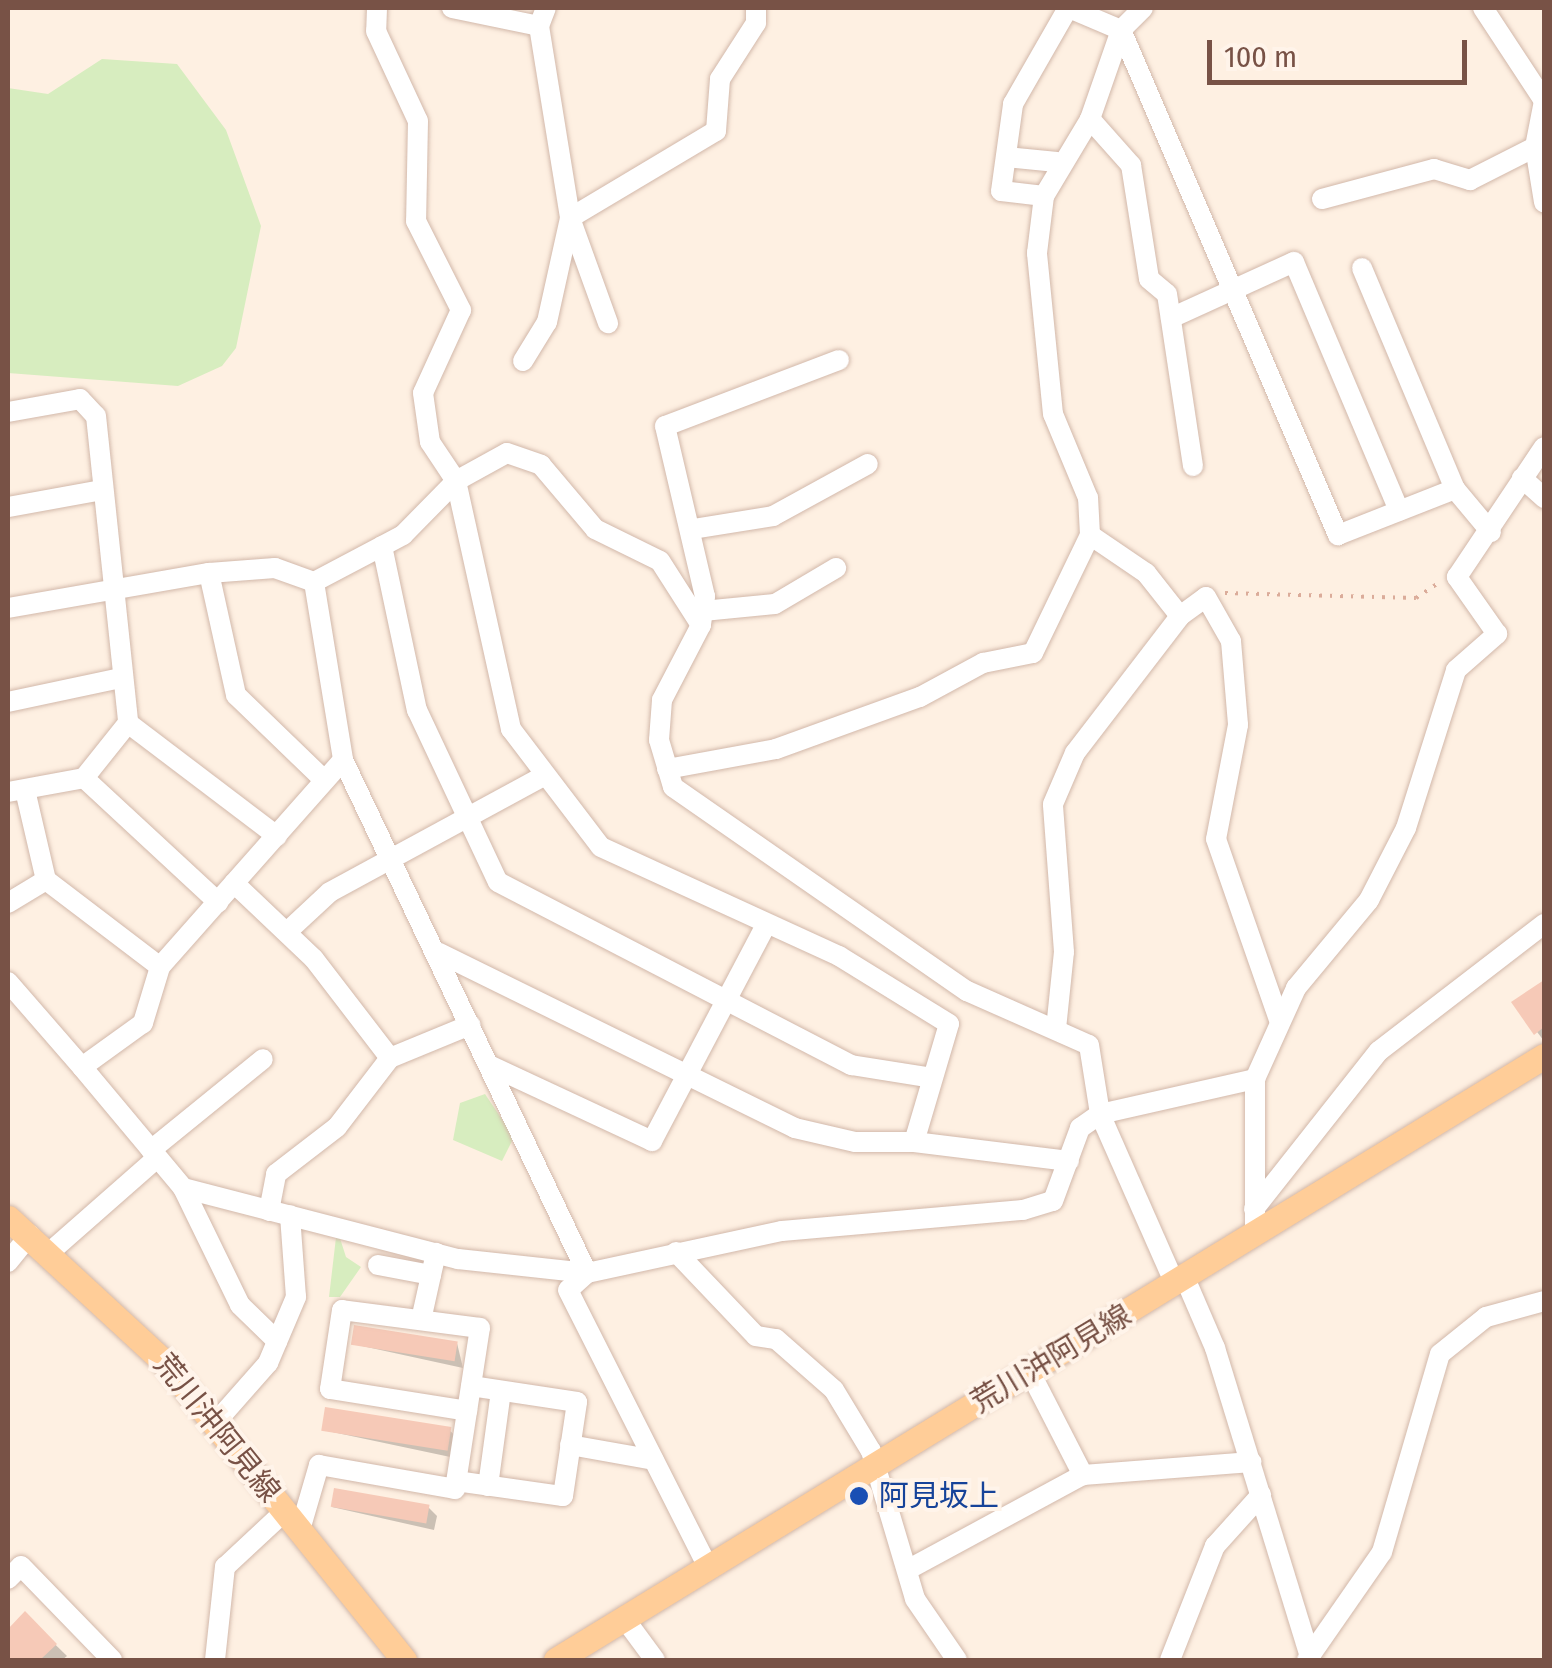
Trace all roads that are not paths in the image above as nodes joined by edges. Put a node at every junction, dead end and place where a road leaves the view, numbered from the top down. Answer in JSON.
{"nodes":[{"id":1,"x":378,"y":8,"type":"edge"},
{"id":2,"x":452,"y":8,"type":"edge"},
{"id":3,"x":756,"y":8,"type":"edge"},
{"id":4,"x":1068,"y":8,"type":"edge"},
{"id":5,"x":1143,"y":8,"type":"edge"},
{"id":6,"x":1483,"y":8,"type":"edge"},
{"id":7,"x":543,"y":17,"type":"edge"},
{"id":8,"x":1121,"y":30,"type":"junction"},
{"id":9,"x":1544,"y":101,"type":"edge"},
{"id":10,"x":1090,"y":119,"type":"junction"},
{"id":11,"x":1535,"y":147,"type":"junction"},
{"id":12,"x":1006,"y":158,"type":"junction"},
{"id":13,"x":1058,"y":162,"type":"junction"},
{"id":14,"x":1044,"y":196,"type":"junction"},
{"id":15,"x":1322,"y":199,"type":"dead end"},
{"id":16,"x":1544,"y":202,"type":"edge"},
{"id":17,"x":570,"y":218,"type":"junction"},
{"id":18,"x":1362,"y":268,"type":"dead end"},
{"id":19,"x":1239,"y":286,"type":"junction"},
{"id":20,"x":1171,"y":318,"type":"junction"},
{"id":21,"x":608,"y":323,"type":"dead end"},
{"id":22,"x":839,"y":360,"type":"dead end"},
{"id":23,"x":524,"y":361,"type":"dead end"},
{"id":24,"x":8,"y":412,"type":"edge"},
{"id":25,"x":1544,"y":447,"type":"edge"},
{"id":26,"x":868,"y":464,"type":"dead end"},
{"id":27,"x":1193,"y":466,"type":"dead end"},
{"id":28,"x":1522,"y":478,"type":"junction"},
{"id":29,"x":456,"y":481,"type":"junction"},
{"id":30,"x":102,"y":490,"type":"junction"},
{"id":31,"x":1456,"y":490,"type":"junction"},
{"id":32,"x":1544,"y":498,"type":"edge"},
{"id":33,"x":8,"y":507,"type":"edge"},
{"id":34,"x":1399,"y":511,"type":"junction"},
{"id":35,"x":693,"y":530,"type":"junction"},
{"id":36,"x":1491,"y":532,"type":"junction"},
{"id":37,"x":1090,"y":534,"type":"junction"},
{"id":38,"x":382,"y":546,"type":"junction"},
{"id":39,"x":836,"y":568,"type":"dead end"},
{"id":40,"x":209,"y":573,"type":"junction"},
{"id":41,"x":314,"y":582,"type":"junction"},
{"id":42,"x":114,"y":586,"type":"junction"},
{"id":43,"x":8,"y":608,"type":"edge"},
{"id":44,"x":1180,"y":616,"type":"junction"},
{"id":45,"x":702,"y":618,"type":"junction"},
{"id":46,"x":121,"y":678,"type":"junction"},
{"id":47,"x":8,"y":702,"type":"edge"},
{"id":48,"x":128,"y":723,"type":"junction"},
{"id":49,"x":342,"y":760,"type":"junction"},
{"id":50,"x":667,"y":768,"type":"junction"},
{"id":51,"x":542,"y":776,"type":"junction"},
{"id":52,"x":84,"y":778,"type":"junction"},
{"id":53,"x":323,"y":779,"type":"junction"},
{"id":54,"x":16,"y":791,"type":"edge"},
{"id":55,"x":462,"y":816,"type":"junction"},
{"id":56,"x":277,"y":836,"type":"junction"},
{"id":57,"x":387,"y":860,"type":"junction"},
{"id":58,"x":46,"y":880,"type":"junction"},
{"id":59,"x":234,"y":883,"type":"junction"},
{"id":60,"x":218,"y":902,"type":"junction"},
{"id":61,"x":8,"y":903,"type":"edge"},
{"id":62,"x":1544,"y":924,"type":"edge"},
{"id":63,"x":766,"y":925,"type":"junction"},
{"id":64,"x":288,"y":931,"type":"junction"},
{"id":65,"x":439,"y":953,"type":"junction"},
{"id":66,"x":160,"y":968,"type":"junction"},
{"id":67,"x":8,"y":982,"type":"edge"},
{"id":68,"x":726,"y":1004,"type":"junction"},
{"id":69,"x":1279,"y":1020,"type":"junction"},
{"id":70,"x":470,"y":1024,"type":"junction"},
{"id":71,"x":1056,"y":1029,"type":"junction"},
{"id":72,"x":1544,"y":1056,"type":"edge"},
{"id":73,"x":390,"y":1058,"type":"junction"},
{"id":74,"x":264,"y":1059,"type":"dead end"},
{"id":75,"x":489,"y":1065,"type":"junction"},
{"id":76,"x":82,"y":1068,"type":"junction"},
{"id":77,"x":687,"y":1078,"type":"junction"},
{"id":78,"x":932,"y":1078,"type":"junction"},
{"id":79,"x":1255,"y":1079,"type":"junction"},
{"id":80,"x":1100,"y":1114,"type":"junction"},
{"id":81,"x":914,"y":1142,"type":"junction"},
{"id":82,"x":154,"y":1154,"type":"junction"},
{"id":83,"x":1069,"y":1161,"type":"junction"},
{"id":84,"x":183,"y":1188,"type":"junction"},
{"id":85,"x":279,"y":1213,"type":"junction"},
{"id":86,"x":8,"y":1218,"type":"edge"},
{"id":87,"x":1254,"y":1221,"type":"junction"},
{"id":88,"x":40,"y":1244,"type":"junction"},
{"id":89,"x":436,"y":1252,"type":"junction"},
{"id":90,"x":676,"y":1252,"type":"junction"},
{"id":91,"x":8,"y":1262,"type":"edge"},
{"id":92,"x":378,"y":1265,"type":"dead end"},
{"id":93,"x":587,"y":1273,"type":"junction"},
{"id":94,"x":431,"y":1275,"type":"junction"},
{"id":95,"x":1179,"y":1279,"type":"junction"},
{"id":96,"x":1544,"y":1300,"type":"edge"},
{"id":97,"x":421,"y":1320,"type":"junction"},
{"id":98,"x":277,"y":1341,"type":"junction"},
{"id":99,"x":1030,"y":1372,"type":"junction"},
{"id":100,"x":470,"y":1386,"type":"junction"},
{"id":101,"x":501,"y":1391,"type":"junction"},
{"id":102,"x":467,"y":1411,"type":"junction"},
{"id":103,"x":216,"y":1422,"type":"junction"},
{"id":104,"x":570,"y":1444,"type":"junction"},
{"id":105,"x":654,"y":1460,"type":"junction"},
{"id":106,"x":1251,"y":1462,"type":"junction"},
{"id":107,"x":875,"y":1466,"type":"junction"},
{"id":108,"x":1083,"y":1475,"type":"junction"},
{"id":109,"x":456,"y":1481,"type":"junction"},
{"id":110,"x":488,"y":1486,"type":"junction"},
{"id":111,"x":1261,"y":1495,"type":"junction"},
{"id":112,"x":292,"y":1520,"type":"junction"},
{"id":113,"x":708,"y":1567,"type":"junction"},
{"id":114,"x":909,"y":1569,"type":"junction"},
{"id":115,"x":8,"y":1579,"type":"edge"},
{"id":116,"x":624,"y":1618,"type":"junction"},
{"id":117,"x":1309,"y":1659,"type":"edge"},
{"id":118,"x":112,"y":1660,"type":"edge"},
{"id":119,"x":215,"y":1660,"type":"edge"},
{"id":120,"x":404,"y":1660,"type":"edge"},
{"id":121,"x":556,"y":1660,"type":"edge"},
{"id":122,"x":655,"y":1660,"type":"edge"},
{"id":123,"x":957,"y":1660,"type":"edge"},
{"id":124,"x":1170,"y":1660,"type":"edge"}],
"edges":[{"from":1,"to":29,"type":"street"},
{"from":2,"to":7,"type":"street"},
{"from":3,"to":17,"type":"street"},
{"from":4,"to":8,"type":"street"},
{"from":4,"to":12,"type":"street"},
{"from":5,"to":8,"type":"street"},
{"from":6,"to":9,"type":"street"},
{"from":7,"to":17,"type":"street"},
{"from":8,"to":10,"type":"street"},
{"from":8,"to":19,"type":"street"},
{"from":9,"to":11,"type":"street"},
{"from":10,"to":13,"type":"street"},
{"from":10,"to":20,"type":"street"},
{"from":11,"to":15,"type":"street"},
{"from":11,"to":16,"type":"street"},
{"from":12,"to":13,"type":"street"},
{"from":12,"to":14,"type":"street"},
{"from":13,"to":14,"type":"street"},
{"from":14,"to":37,"type":"street"},
{"from":17,"to":21,"type":"street"},
{"from":17,"to":23,"type":"street"},
{"from":18,"to":31,"type":"street"},
{"from":19,"to":20,"type":"street"},
{"from":19,"to":34,"type":"street"},
{"from":19,"to":34,"type":"street"},
{"from":20,"to":27,"type":"street"},
{"from":22,"to":35,"type":"street"},
{"from":24,"to":30,"type":"street"},
{"from":25,"to":28,"type":"street"},
{"from":26,"to":35,"type":"street"},
{"from":28,"to":32,"type":"street"},
{"from":28,"to":36,"type":"street"},
{"from":29,"to":38,"type":"street"},
{"from":29,"to":45,"type":"street"},
{"from":29,"to":51,"type":"street"},
{"from":30,"to":33,"type":"street"},
{"from":30,"to":42,"type":"street"},
{"from":31,"to":34,"type":"street"},
{"from":31,"to":36,"type":"street"},
{"from":35,"to":45,"type":"street"},
{"from":36,"to":69,"type":"street"},
{"from":37,"to":44,"type":"street"},
{"from":37,"to":50,"type":"street"},
{"from":38,"to":41,"type":"street"},
{"from":38,"to":55,"type":"street"},
{"from":39,"to":45,"type":"street"},
{"from":40,"to":41,"type":"street"},
{"from":40,"to":42,"type":"street"},
{"from":40,"to":53,"type":"street"},
{"from":41,"to":49,"type":"street"},
{"from":42,"to":43,"type":"street"},
{"from":42,"to":46,"type":"street"},
{"from":44,"to":69,"type":"street"},
{"from":44,"to":71,"type":"street"},
{"from":45,"to":50,"type":"street"},
{"from":46,"to":47,"type":"street"},
{"from":46,"to":48,"type":"street"},
{"from":48,"to":52,"type":"street"},
{"from":48,"to":56,"type":"street"},
{"from":49,"to":53,"type":"street"},
{"from":49,"to":57,"type":"street"},
{"from":50,"to":71,"type":"street"},
{"from":51,"to":55,"type":"street"},
{"from":51,"to":63,"type":"street"},
{"from":52,"to":54,"type":"street"},
{"from":52,"to":60,"type":"street"},
{"from":53,"to":56,"type":"street"},
{"from":54,"to":58,"type":"street"},
{"from":55,"to":57,"type":"street"},
{"from":55,"to":68,"type":"street"},
{"from":56,"to":59,"type":"street"},
{"from":57,"to":64,"type":"street"},
{"from":57,"to":65,"type":"street"},
{"from":58,"to":61,"type":"street"},
{"from":58,"to":66,"type":"street"},
{"from":59,"to":60,"type":"street"},
{"from":59,"to":64,"type":"street"},
{"from":60,"to":66,"type":"street"},
{"from":62,"to":87,"type":"street"},
{"from":63,"to":68,"type":"street"},
{"from":63,"to":78,"type":"street"},
{"from":64,"to":73,"type":"street"},
{"from":65,"to":70,"type":"street"},
{"from":65,"to":77,"type":"street"},
{"from":66,"to":76,"type":"street"},
{"from":67,"to":76,"type":"street"},
{"from":68,"to":77,"type":"street"},
{"from":68,"to":78,"type":"street"},
{"from":69,"to":79,"type":"street"},
{"from":70,"to":73,"type":"street"},
{"from":70,"to":75,"type":"street"},
{"from":71,"to":80,"type":"street"},
{"from":72,"to":87,"type":"main road","name":"荒川沖阿見線"},
{"from":73,"to":85,"type":"street"},
{"from":74,"to":82,"type":"street"},
{"from":75,"to":77,"type":"street"},
{"from":75,"to":93,"type":"street"},
{"from":76,"to":82,"type":"street"},
{"from":77,"to":81,"type":"street"},
{"from":78,"to":81,"type":"street"},
{"from":79,"to":80,"type":"street"},
{"from":79,"to":87,"type":"street"},
{"from":80,"to":83,"type":"street"},
{"from":80,"to":95,"type":"street"},
{"from":81,"to":83,"type":"street"},
{"from":82,"to":84,"type":"street"},
{"from":82,"to":88,"type":"street"},
{"from":83,"to":90,"type":"street"},
{"from":84,"to":85,"type":"street"},
{"from":84,"to":98,"type":"street"},
{"from":85,"to":89,"type":"street"},
{"from":85,"to":98,"type":"street"},
{"from":86,"to":88,"type":"main road","name":"荒川沖阿見線"},
{"from":87,"to":95,"type":"main road","name":"荒川沖阿見線"},
{"from":88,"to":91,"type":"street"},
{"from":88,"to":103,"type":"main road","name":"荒川沖阿見線"},
{"from":89,"to":93,"type":"street"},
{"from":89,"to":94,"type":"street"},
{"from":90,"to":93,"type":"street"},
{"from":90,"to":107,"type":"street"},
{"from":92,"to":94,"type":"street"},
{"from":93,"to":105,"type":"street"},
{"from":94,"to":97,"type":"street"},
{"from":95,"to":99,"type":"main road","name":"荒川沖阿見線"},
{"from":95,"to":106,"type":"street"},
{"from":96,"to":117,"type":"street"},
{"from":97,"to":100,"type":"street"},
{"from":97,"to":102,"type":"street"},
{"from":98,"to":103,"type":"street"},
{"from":99,"to":107,"type":"main road","name":"荒川沖阿見線"},
{"from":99,"to":108,"type":"street"},
{"from":100,"to":101,"type":"street"},
{"from":100,"to":102,"type":"street"},
{"from":101,"to":104,"type":"street"},
{"from":101,"to":110,"type":"street"},
{"from":102,"to":109,"type":"street"},
{"from":103,"to":112,"type":"main road","name":"荒川沖阿見線"},
{"from":104,"to":105,"type":"street"},
{"from":104,"to":110,"type":"street"},
{"from":105,"to":113,"type":"street"},
{"from":106,"to":108,"type":"street"},
{"from":106,"to":111,"type":"street"},
{"from":107,"to":113,"type":"main road","name":"荒川沖阿見線"},
{"from":107,"to":114,"type":"street"},
{"from":108,"to":114,"type":"street"},
{"from":109,"to":110,"type":"street"},
{"from":109,"to":112,"type":"street"},
{"from":111,"to":117,"type":"street"},
{"from":111,"to":124,"type":"street"},
{"from":112,"to":119,"type":"street"},
{"from":112,"to":120,"type":"main road","name":"荒川沖阿見線"},
{"from":113,"to":116,"type":"main road","name":"荒川沖阿見線"},
{"from":114,"to":123,"type":"street"},
{"from":115,"to":118,"type":"street"},
{"from":116,"to":121,"type":"main road","name":"荒川沖阿見線"},
{"from":116,"to":122,"type":"street"}]}
